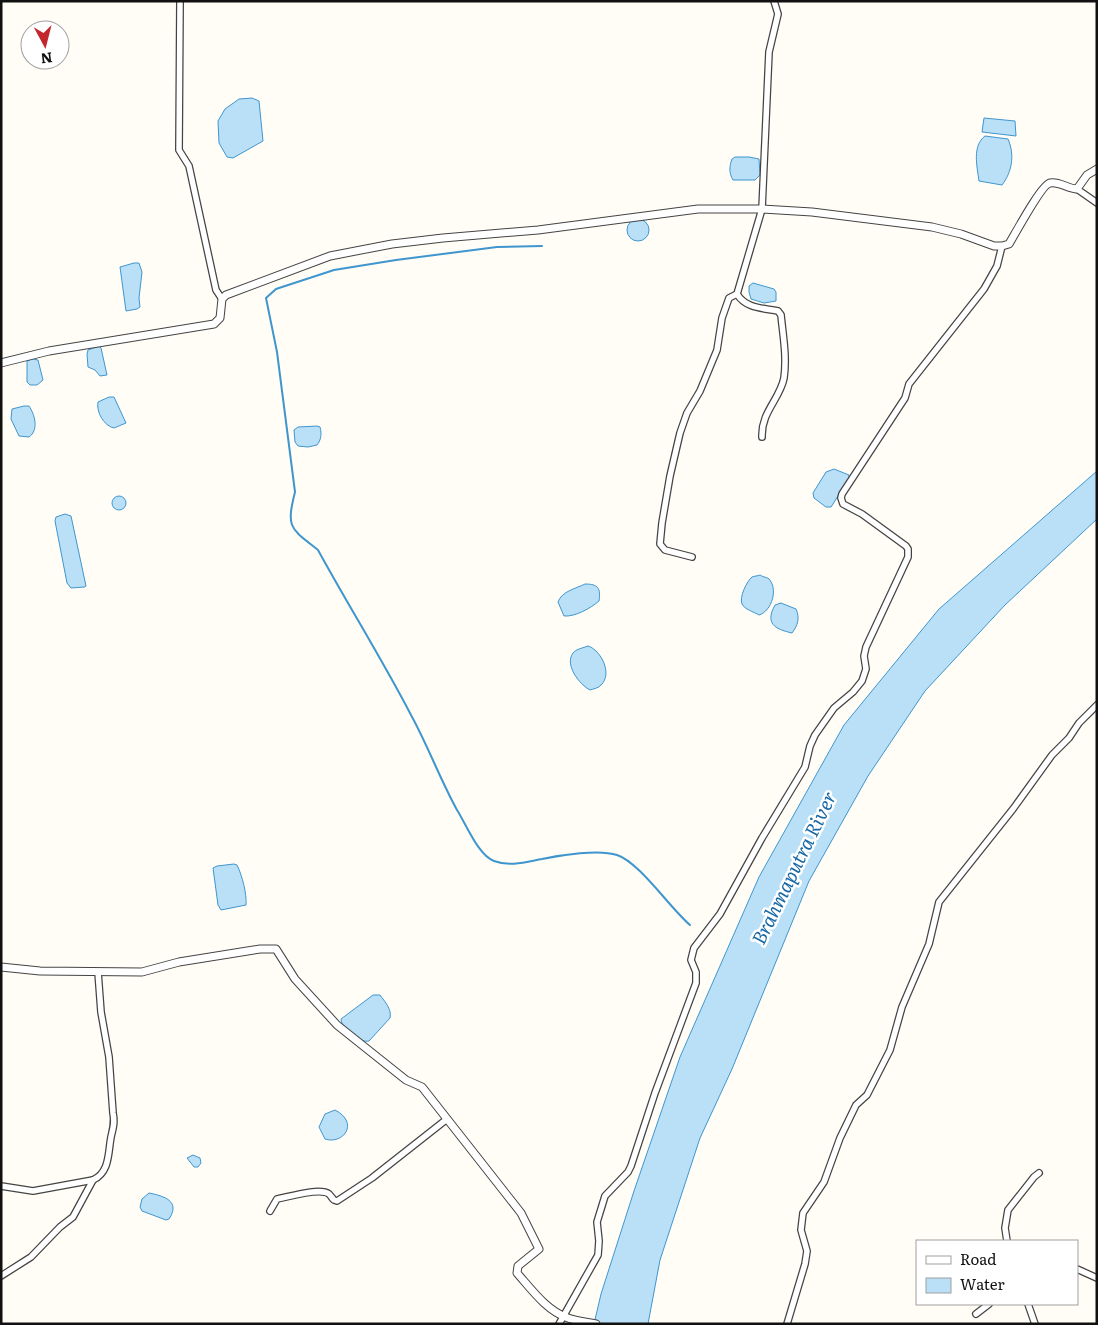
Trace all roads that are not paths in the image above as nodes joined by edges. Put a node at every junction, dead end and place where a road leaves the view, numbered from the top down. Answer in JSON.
{"nodes":[{"id":1,"x":180,"y":1,"type":"edge"},
{"id":2,"x":774,"y":1,"type":"edge"},
{"id":3,"x":1097,"y":169,"type":"edge"},
{"id":4,"x":1077,"y":189,"type":"junction"},
{"id":5,"x":1097,"y":203,"type":"edge"},
{"id":6,"x":762,"y":209,"type":"junction"},
{"id":7,"x":1002,"y":246,"type":"junction"},
{"id":8,"x":737,"y":294,"type":"junction"},
{"id":9,"x":222,"y":299,"type":"junction"},
{"id":10,"x":1,"y":362,"type":"edge"},
{"id":11,"x":762,"y":437,"type":"dead end"},
{"id":12,"x":692,"y":558,"type":"dead end"},
{"id":13,"x":1097,"y":705,"type":"edge"},
{"id":14,"x":1,"y":967,"type":"edge"},
{"id":15,"x":98,"y":972,"type":"junction"},
{"id":16,"x":446,"y":1119,"type":"junction"},
{"id":17,"x":1039,"y":1173,"type":"dead end"},
{"id":18,"x":93,"y":1180,"type":"junction"},
{"id":19,"x":1,"y":1186,"type":"edge"},
{"id":20,"x":270,"y":1211,"type":"dead end"},
{"id":21,"x":1007,"y":1240,"type":"edge"},
{"id":22,"x":1078,"y":1269,"type":"edge"},
{"id":23,"x":1,"y":1276,"type":"edge"},
{"id":24,"x":1097,"y":1278,"type":"edge"},
{"id":25,"x":988,"y":1305,"type":"edge"},
{"id":26,"x":1028,"y":1305,"type":"edge"},
{"id":27,"x":976,"y":1314,"type":"dead end"},
{"id":28,"x":565,"y":1316,"type":"junction"},
{"id":29,"x":559,"y":1324,"type":"edge"},
{"id":30,"x":596,"y":1324,"type":"edge"},
{"id":31,"x":786,"y":1324,"type":"edge"},
{"id":32,"x":1035,"y":1324,"type":"edge"}],
"edges":[{"from":1,"to":9,"type":"street"},
{"from":2,"to":6,"type":"street"},
{"from":3,"to":4,"type":"street"},
{"from":4,"to":5,"type":"street"},
{"from":4,"to":7,"type":"street"},
{"from":6,"to":7,"type":"street"},
{"from":6,"to":8,"type":"street"},
{"from":6,"to":9,"type":"street"},
{"from":7,"to":28,"type":"street"},
{"from":8,"to":11,"type":"street"},
{"from":8,"to":12,"type":"street"},
{"from":9,"to":10,"type":"street"},
{"from":13,"to":31,"type":"street"},
{"from":14,"to":15,"type":"street"},
{"from":15,"to":16,"type":"street"},
{"from":15,"to":18,"type":"street"},
{"from":16,"to":20,"type":"street"},
{"from":16,"to":28,"type":"street"},
{"from":17,"to":21,"type":"street"},
{"from":18,"to":19,"type":"street"},
{"from":18,"to":23,"type":"street"},
{"from":22,"to":24,"type":"street"},
{"from":25,"to":27,"type":"street"},
{"from":26,"to":32,"type":"street"},
{"from":28,"to":29,"type":"street"},
{"from":28,"to":30,"type":"street"}]}
